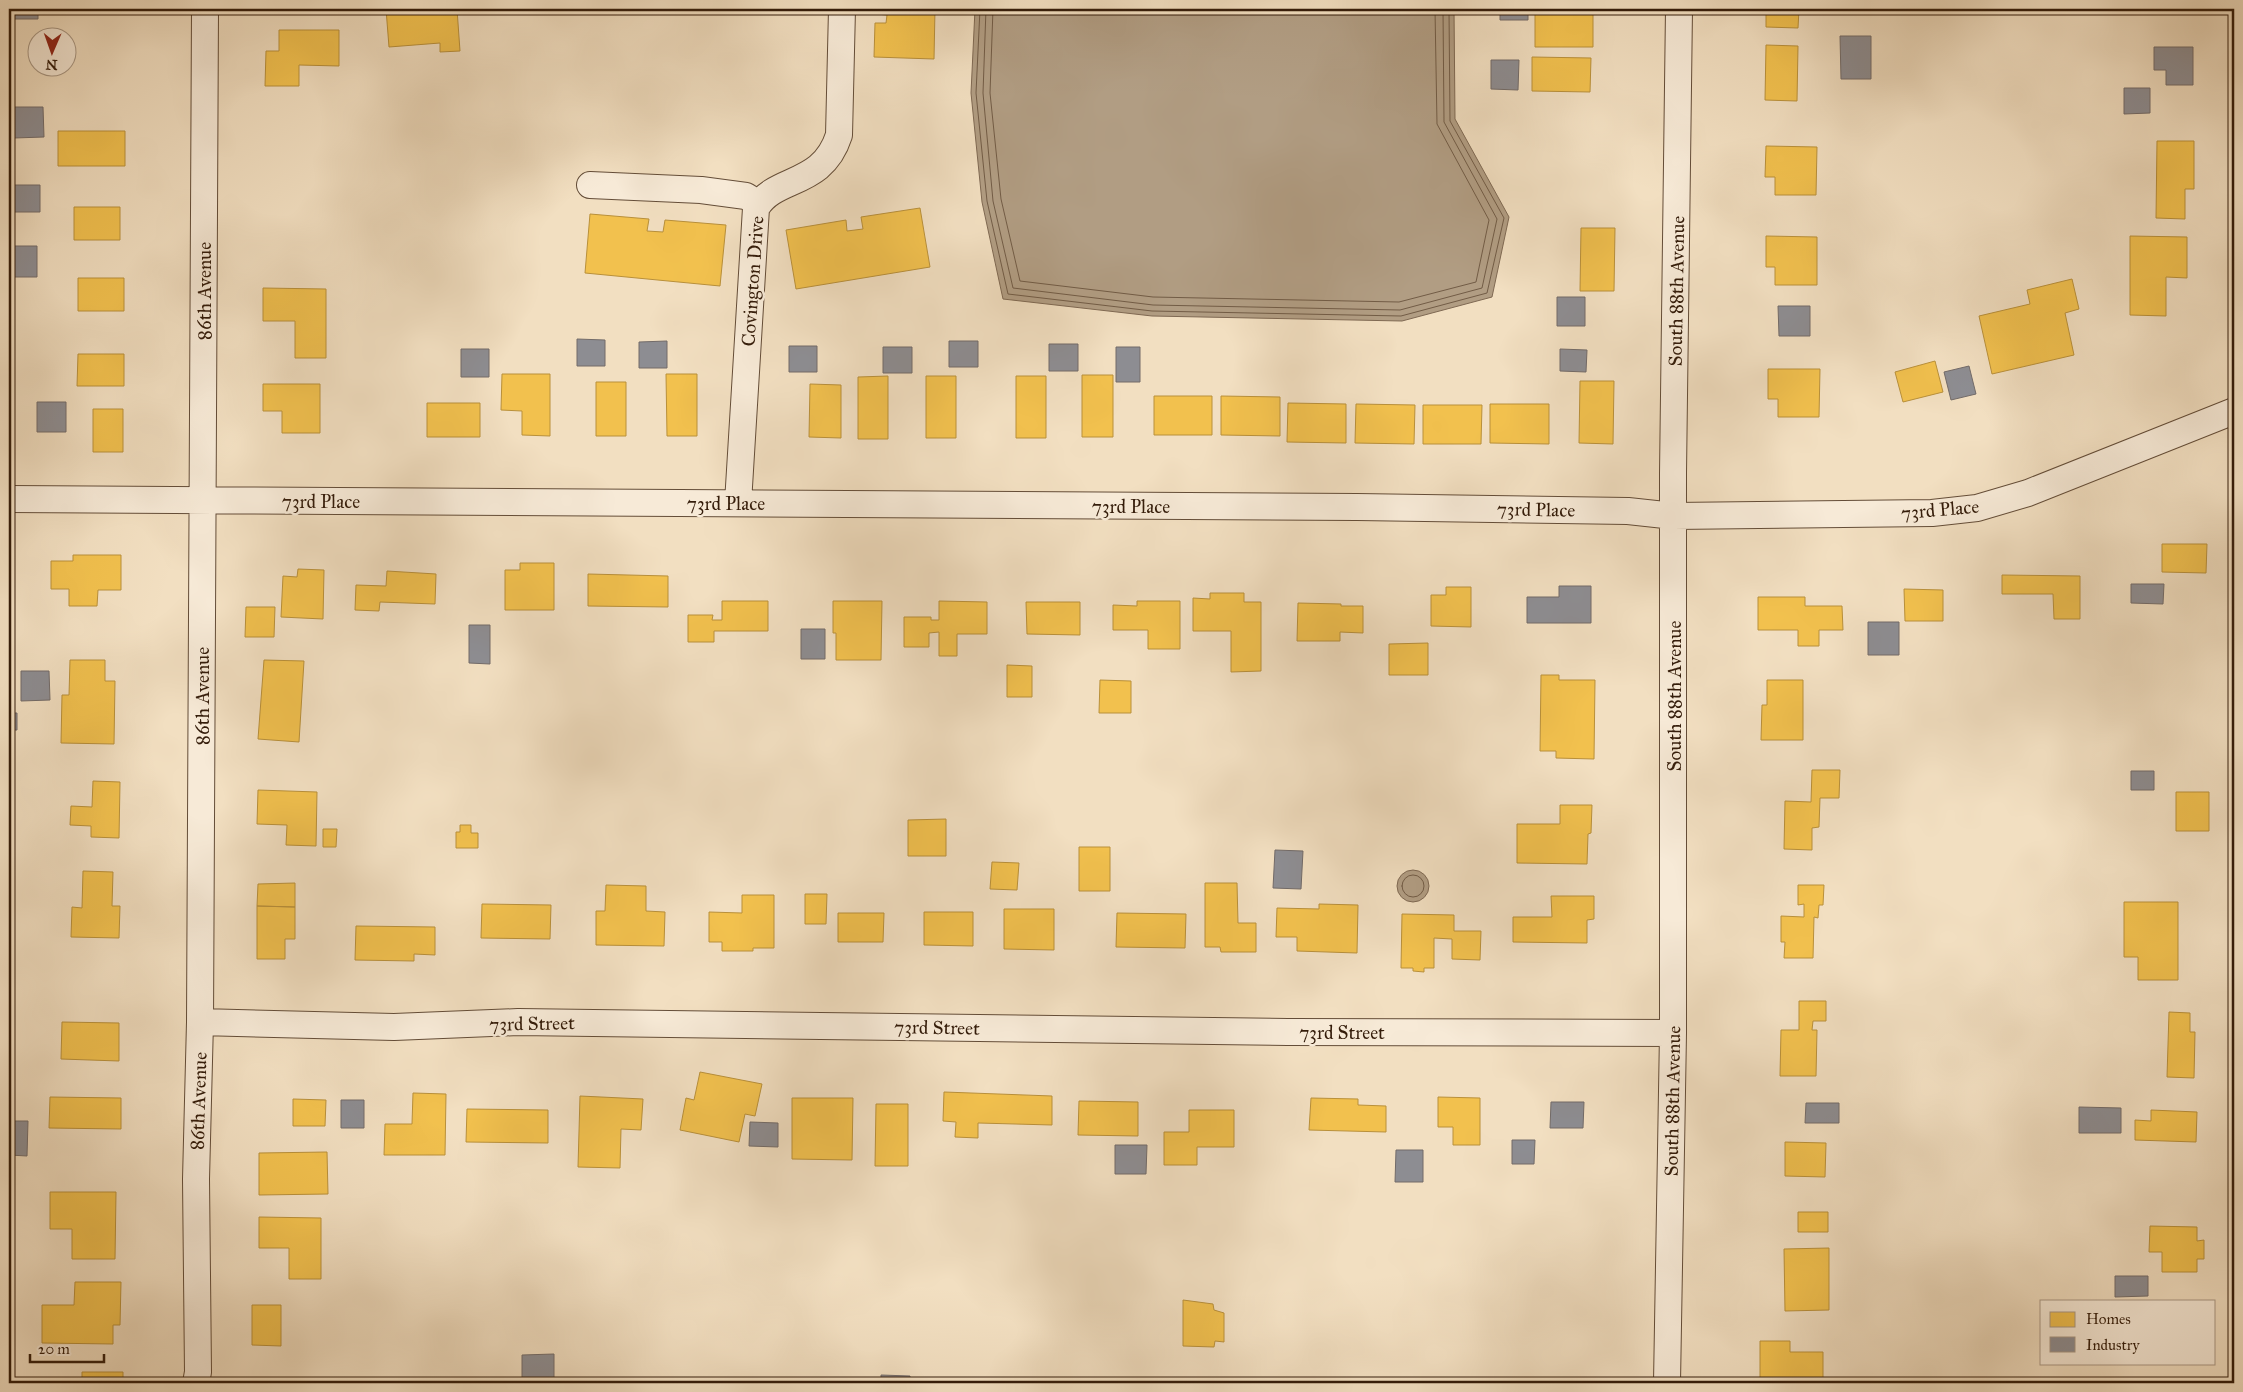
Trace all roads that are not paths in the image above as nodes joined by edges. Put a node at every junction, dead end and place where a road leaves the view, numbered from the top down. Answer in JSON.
{"nodes":[{"id":1,"x":205,"y":9,"type":"edge"},
{"id":2,"x":842,"y":9,"type":"edge"},
{"id":3,"x":1679,"y":9,"type":"edge"},
{"id":4,"x":590,"y":185,"type":"dead end"},
{"id":5,"x":759,"y":204,"type":"junction"},
{"id":6,"x":2234,"y":412,"type":"edge"},
{"id":7,"x":9,"y":498,"type":"edge"},
{"id":8,"x":204,"y":500,"type":"junction"},
{"id":9,"x":738,"y":503,"type":"junction"},
{"id":10,"x":1674,"y":516,"type":"junction"},
{"id":11,"x":200,"y":1022,"type":"junction"},
{"id":12,"x":1673,"y":1033,"type":"junction"},
{"id":13,"x":196,"y":1383,"type":"edge"},
{"id":14,"x":1667,"y":1383,"type":"edge"}],
"edges":[{"from":1,"to":8,"type":"street","name":"86th Avenue"},
{"from":2,"to":5,"type":"street","name":"Covington Drive"},
{"from":3,"to":10,"type":"street","name":"South 88th Avenue"},
{"from":4,"to":5,"type":"street"},
{"from":5,"to":9,"type":"street","name":"Covington Drive"},
{"from":6,"to":10,"type":"street","name":"73rd Place"},
{"from":7,"to":8,"type":"street","name":"73rd Place"},
{"from":8,"to":9,"type":"street","name":"73rd Place"},
{"from":8,"to":11,"type":"street","name":"86th Avenue"},
{"from":9,"to":10,"type":"street","name":"73rd Place"},
{"from":10,"to":12,"type":"street","name":"South 88th Avenue"},
{"from":11,"to":12,"type":"street","name":"73rd Street"},
{"from":11,"to":13,"type":"street","name":"86th Avenue"},
{"from":12,"to":14,"type":"street","name":"South 88th Avenue"}]}
